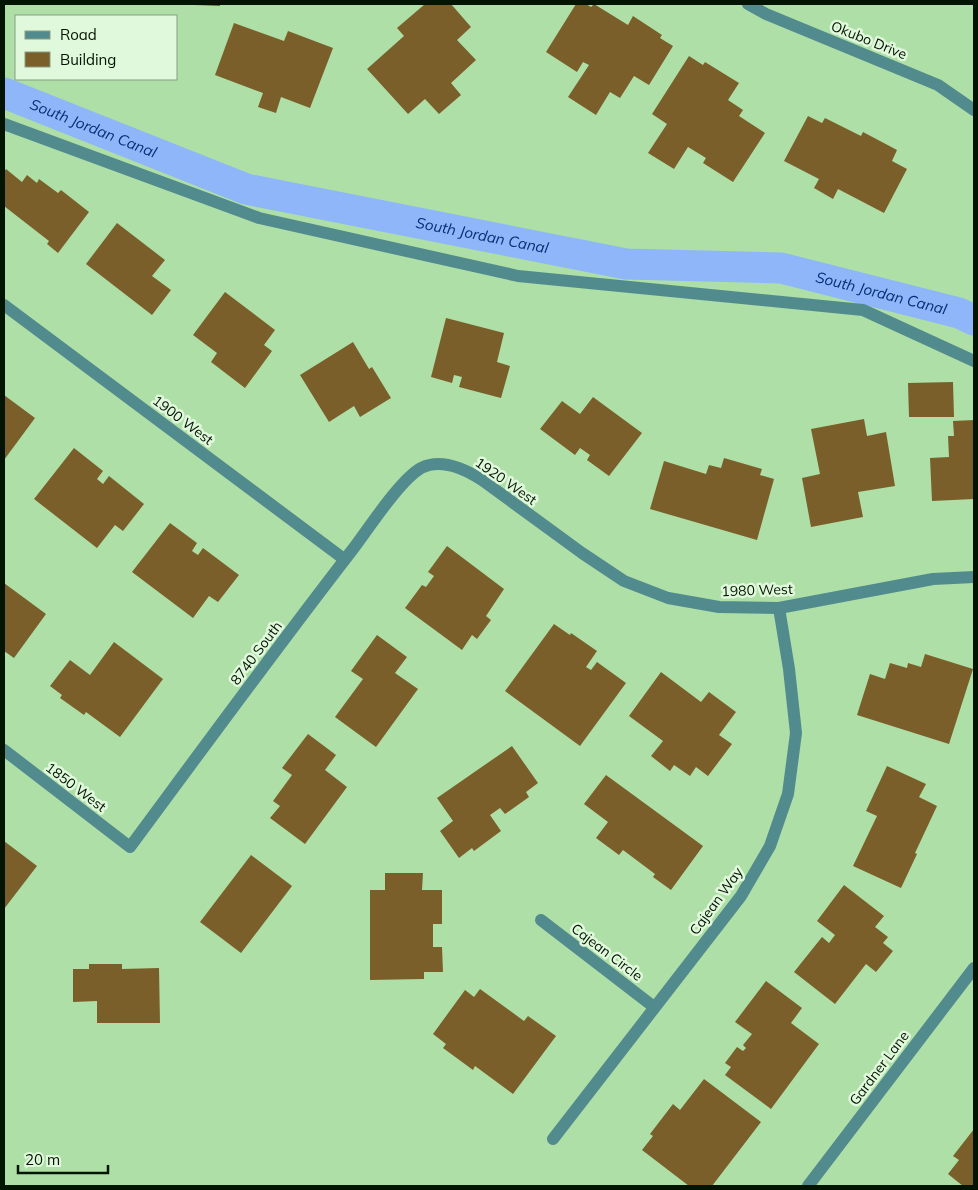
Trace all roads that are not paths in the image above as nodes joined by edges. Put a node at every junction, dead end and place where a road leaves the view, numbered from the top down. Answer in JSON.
{"nodes":[{"id":1,"x":748,"y":4,"type":"edge"},
{"id":2,"x":974,"y":110,"type":"edge"},
{"id":3,"x":4,"y":124,"type":"edge"},
{"id":4,"x":4,"y":305,"type":"edge"},
{"id":5,"x":974,"y":361,"type":"edge"},
{"id":6,"x":407,"y":479,"type":"joint"},
{"id":7,"x":582,"y":553,"type":"joint"},
{"id":8,"x":344,"y":559,"type":"junction"},
{"id":9,"x":974,"y":577,"type":"edge"},
{"id":10,"x":779,"y":608,"type":"junction"},
{"id":11,"x":4,"y":750,"type":"edge"},
{"id":12,"x":130,"y":847,"type":"joint"},
{"id":13,"x":541,"y":920,"type":"dead end"},
{"id":14,"x":974,"y":968,"type":"edge"},
{"id":15,"x":654,"y":1007,"type":"junction"},
{"id":16,"x":553,"y":1139,"type":"dead end"},
{"id":17,"x":808,"y":1186,"type":"edge"}],
"edges":[{"from":1,"to":2,"type":"street","name":"Okubo Drive"},
{"from":3,"to":5,"type":"street"},
{"from":4,"to":8,"type":"street","name":"1900 West"},
{"from":6,"to":7,"type":"street","name":"1920 West"},
{"from":6,"to":8,"type":"street","name":"8740 South"},
{"from":7,"to":10,"type":"street","name":"1980 West"},
{"from":8,"to":12,"type":"street","name":"8740 South"},
{"from":9,"to":10,"type":"street","name":"1980 West"},
{"from":10,"to":15,"type":"street","name":"Cajean Way"},
{"from":11,"to":12,"type":"street","name":"1850 West"},
{"from":13,"to":15,"type":"street","name":"Cajean Circle"},
{"from":14,"to":17,"type":"street","name":"Gardner Lane"},
{"from":15,"to":16,"type":"street","name":"Cajean Way"}]}
